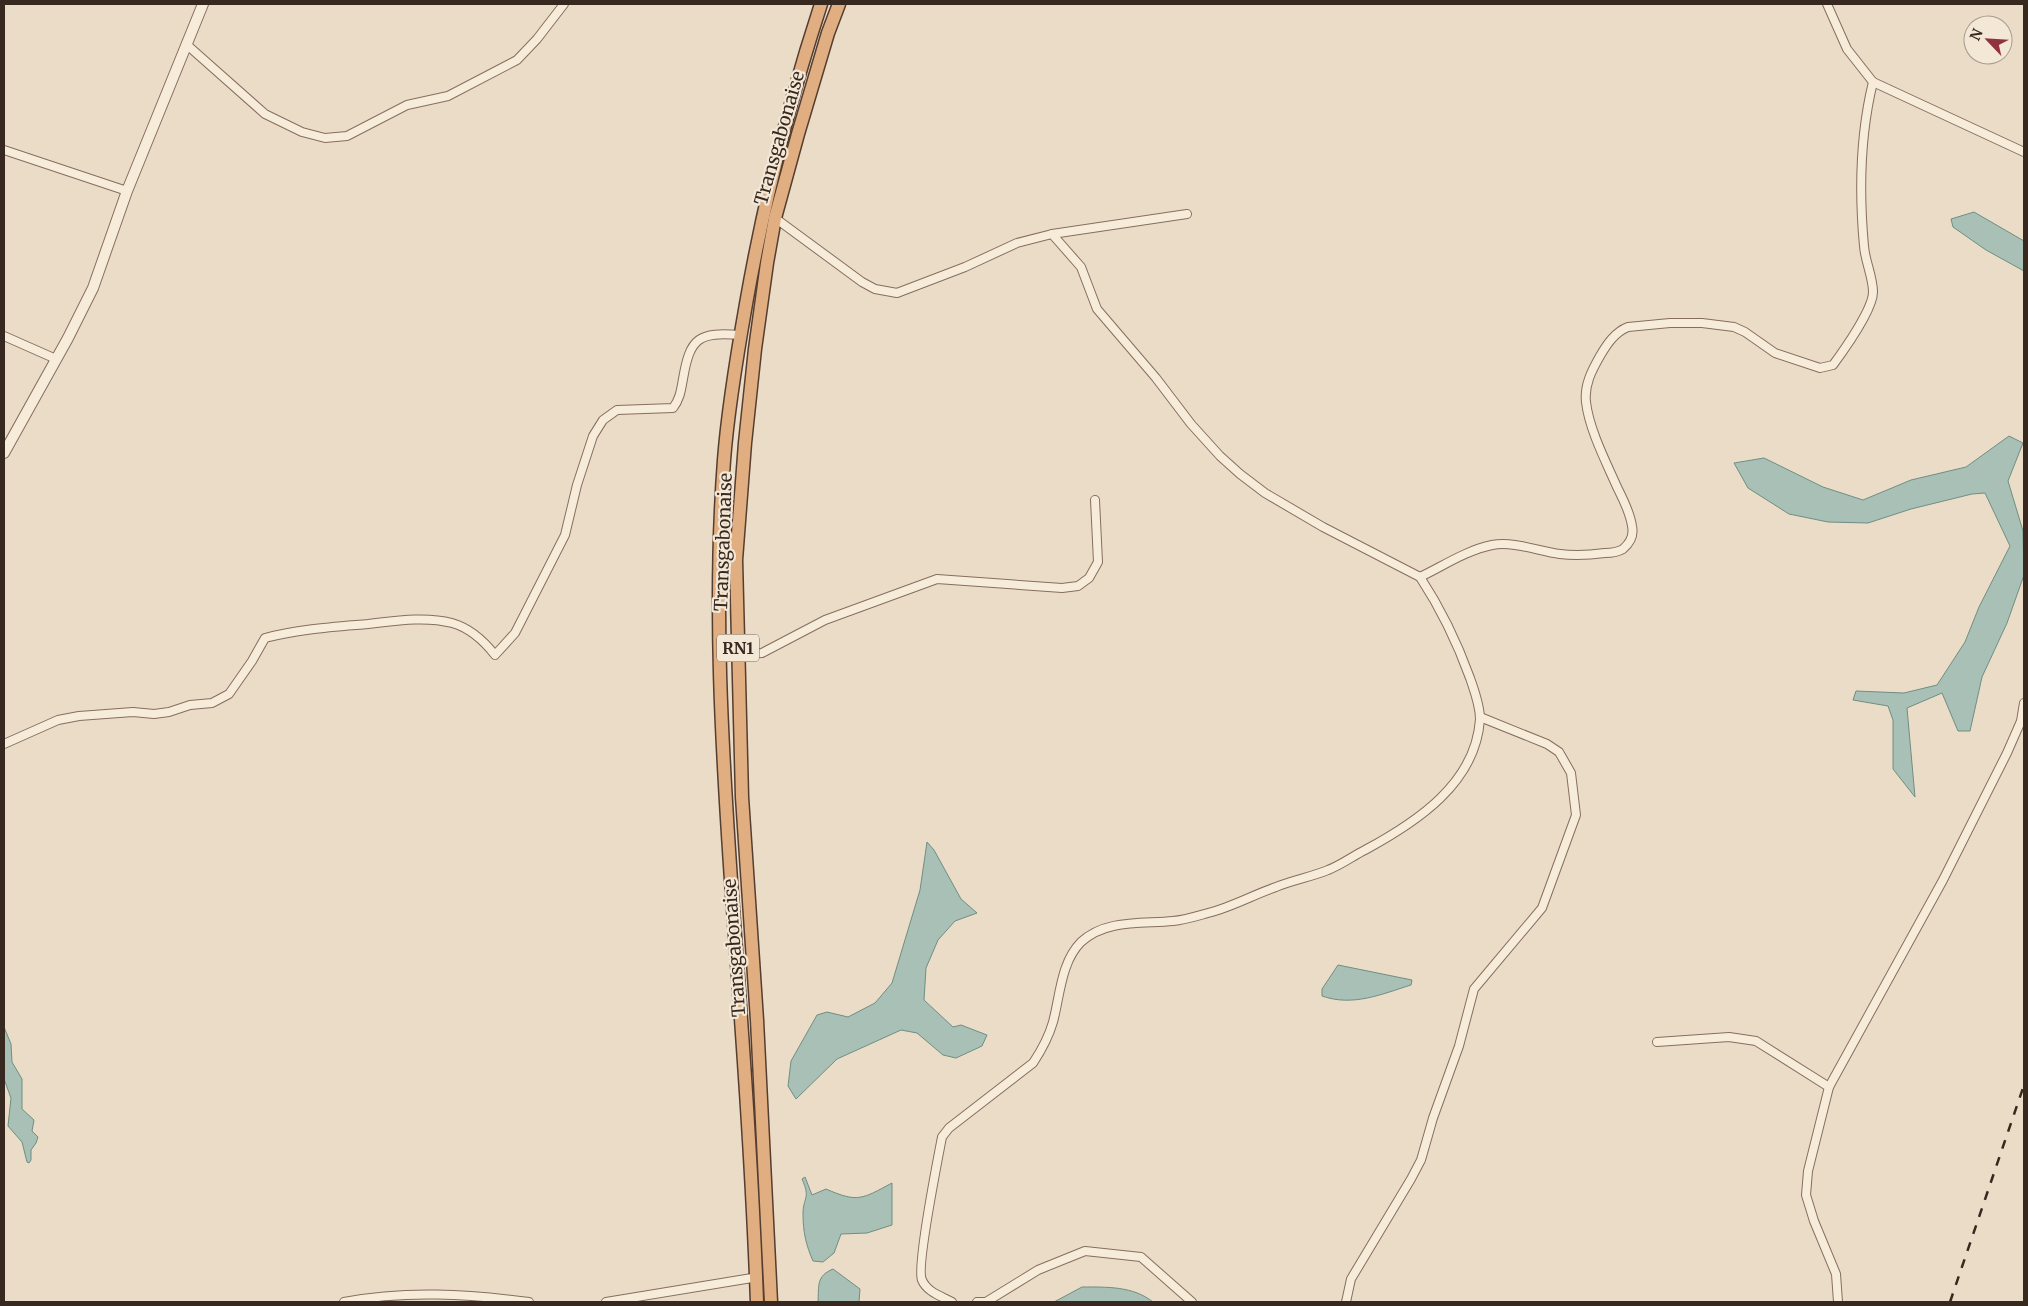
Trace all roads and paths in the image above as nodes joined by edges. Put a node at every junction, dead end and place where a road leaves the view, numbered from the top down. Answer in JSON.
{"nodes":[{"id":1,"x":203,"y":4,"type":"edge"},
{"id":2,"x":564,"y":4,"type":"edge"},
{"id":3,"x":821,"y":4,"type":"edge"},
{"id":4,"x":839,"y":4,"type":"edge"},
{"id":5,"x":1827,"y":4,"type":"edge"},
{"id":6,"x":186,"y":44,"type":"junction"},
{"id":7,"x":1873,"y":82,"type":"junction"},
{"id":8,"x":4,"y":150,"type":"edge"},
{"id":9,"x":2024,"y":152,"type":"edge"},
{"id":10,"x":127,"y":191,"type":"junction"},
{"id":11,"x":1188,"y":214,"type":"dead end"},
{"id":12,"x":775,"y":218,"type":"junction"},
{"id":13,"x":1052,"y":234,"type":"junction"},
{"id":14,"x":740,"y":335,"type":"junction"},
{"id":15,"x":4,"y":336,"type":"edge"},
{"id":16,"x":56,"y":359,"type":"junction"},
{"id":17,"x":4,"y":453,"type":"edge"},
{"id":18,"x":1095,"y":500,"type":"dead end"},
{"id":19,"x":1420,"y":577,"type":"junction"},
{"id":20,"x":738,"y":655,"type":"junction"},
{"id":21,"x":2024,"y":703,"type":"edge"},
{"id":22,"x":1480,"y":717,"type":"junction"},
{"id":23,"x":4,"y":744,"type":"edge"},
{"id":24,"x":1657,"y":1042,"type":"dead end"},
{"id":25,"x":1829,"y":1087,"type":"junction"},
{"id":26,"x":770,"y":1275,"type":"junction"},
{"id":27,"x":756,"y":1277,"type":"junction"},
{"id":28,"x":344,"y":1302,"type":"edge"},
{"id":29,"x":529,"y":1302,"type":"edge"},
{"id":30,"x":606,"y":1302,"type":"edge"},
{"id":31,"x":757,"y":1302,"type":"edge"},
{"id":32,"x":771,"y":1302,"type":"edge"},
{"id":33,"x":952,"y":1302,"type":"edge"},
{"id":34,"x":977,"y":1302,"type":"edge"},
{"id":35,"x":1192,"y":1302,"type":"edge"},
{"id":36,"x":1346,"y":1302,"type":"edge"},
{"id":37,"x":1838,"y":1302,"type":"edge"}],
"edges":[{"from":1,"to":6,"type":"street"},
{"from":2,"to":6,"type":"street"},
{"from":3,"to":14,"type":"highway","name":"Transgabonaise","number":"RN1"},
{"from":4,"to":12,"type":"highway","name":"Transgabonaise","number":"RN1"},
{"from":5,"to":7,"type":"street"},
{"from":6,"to":10,"type":"street"},
{"from":7,"to":9,"type":"street"},
{"from":7,"to":19,"type":"street"},
{"from":8,"to":10,"type":"street"},
{"from":10,"to":16,"type":"street"},
{"from":11,"to":13,"type":"street"},
{"from":12,"to":13,"type":"street"},
{"from":12,"to":20,"type":"highway","name":"Transgabonaise","number":"RN1"},
{"from":13,"to":19,"type":"street"},
{"from":14,"to":23,"type":"street"},
{"from":14,"to":27,"type":"highway","name":"Transgabonaise","number":"RN1"},
{"from":15,"to":16,"type":"street"},
{"from":16,"to":17,"type":"street"},
{"from":18,"to":20,"type":"street"},
{"from":19,"to":22,"type":"street"},
{"from":20,"to":26,"type":"highway","name":"Transgabonaise","number":"RN1"},
{"from":21,"to":25,"type":"street"},
{"from":22,"to":33,"type":"street"},
{"from":22,"to":36,"type":"street"},
{"from":24,"to":25,"type":"street"},
{"from":25,"to":37,"type":"street"},
{"from":26,"to":27,"type":"street"},
{"from":26,"to":32,"type":"highway","name":"Transgabonaise","number":"RN1"},
{"from":27,"to":30,"type":"street"},
{"from":27,"to":31,"type":"highway","name":"Transgabonaise","number":"RN1"},
{"from":28,"to":29,"type":"street"},
{"from":34,"to":35,"type":"street"}]}
